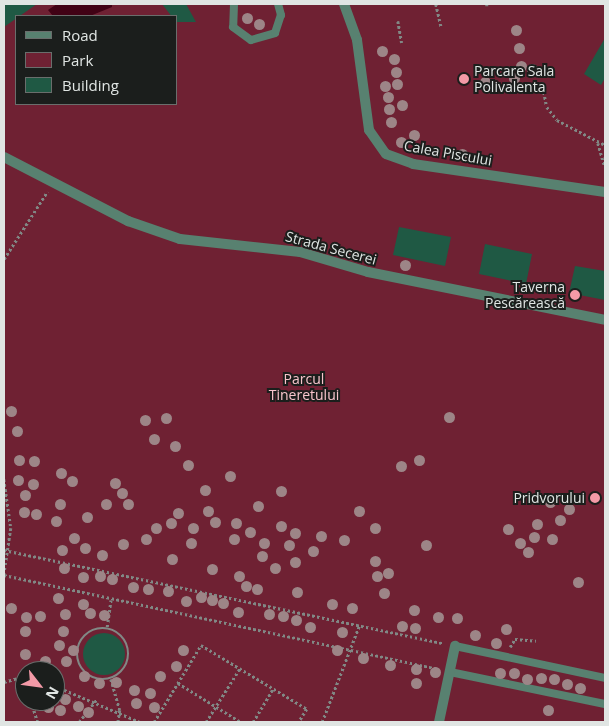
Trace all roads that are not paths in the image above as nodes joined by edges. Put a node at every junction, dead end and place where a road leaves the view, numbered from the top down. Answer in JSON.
{"nodes":[{"id":1,"x":234,"y":4,"type":"edge"},
{"id":2,"x":278,"y":4,"type":"edge"},
{"id":3,"x":344,"y":4,"type":"edge"},
{"id":4,"x":4,"y":157,"type":"edge"},
{"id":5,"x":605,"y":192,"type":"edge"},
{"id":6,"x":605,"y":320,"type":"edge"},
{"id":7,"x":455,"y":646,"type":"joint"},
{"id":8,"x":450,"y":672,"type":"junction"},
{"id":9,"x":605,"y":678,"type":"edge"},
{"id":10,"x":605,"y":704,"type":"edge"},
{"id":11,"x":439,"y":722,"type":"edge"}],
"edges":[{"from":1,"to":2,"type":"lane"},
{"from":3,"to":5,"type":"street","name":"Calea Piscului"},
{"from":4,"to":6,"type":"street","name":"Strada Secerei"},
{"from":7,"to":8,"type":"street"},
{"from":7,"to":9,"type":"lane"},
{"from":8,"to":10,"type":"lane"},
{"from":8,"to":11,"type":"street"}]}
